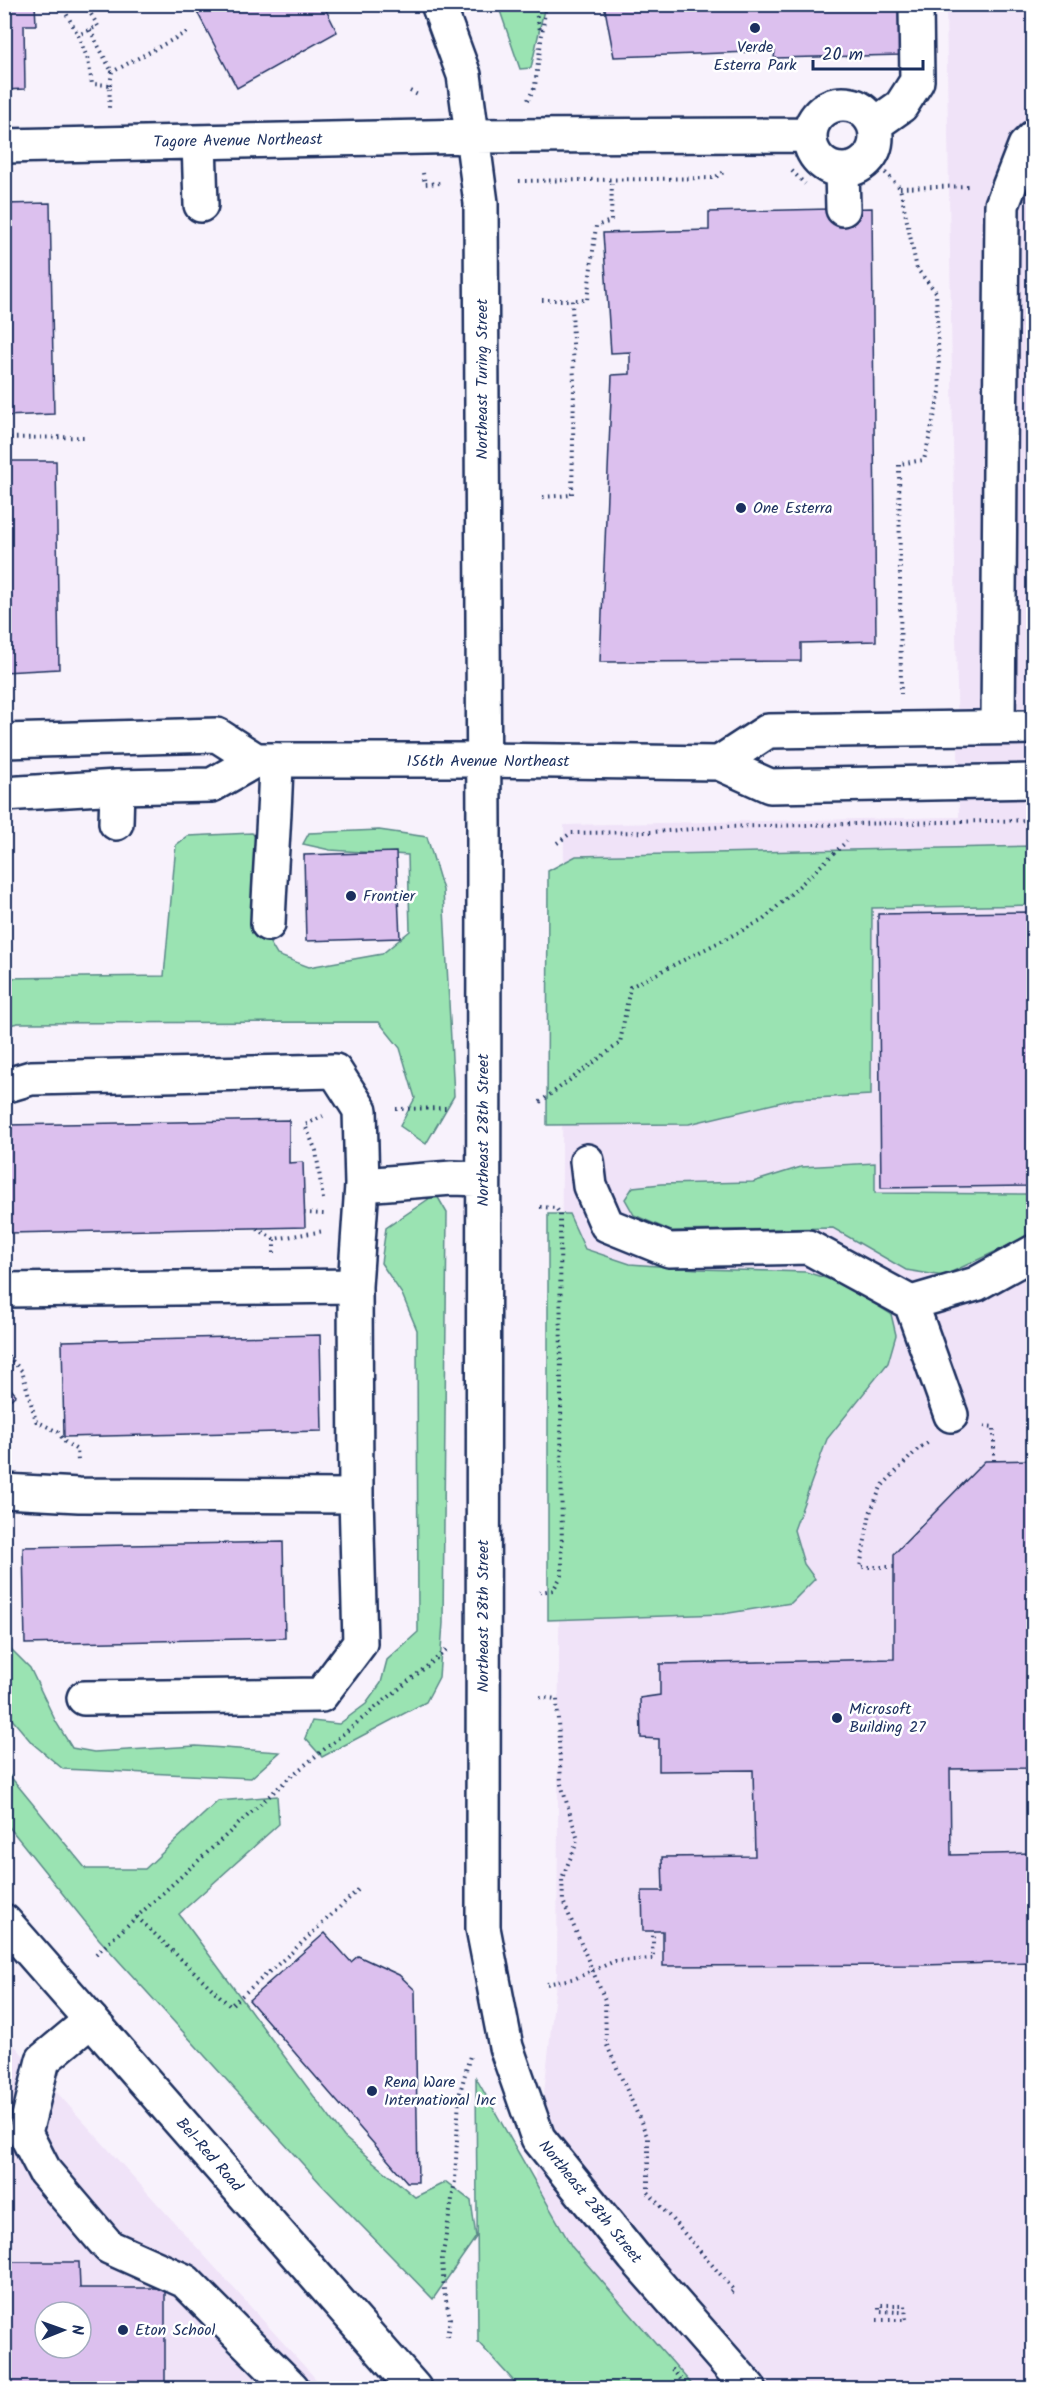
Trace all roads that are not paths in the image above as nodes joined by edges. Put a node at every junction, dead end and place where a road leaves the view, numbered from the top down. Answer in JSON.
{"nodes":[{"id":1,"x":438,"y":4,"type":"edge"},
{"id":2,"x":916,"y":4,"type":"edge"},
{"id":3,"x":874,"y":125,"type":"junction"},
{"id":4,"x":809,"y":135,"type":"junction"},
{"id":5,"x":472,"y":136,"type":"junction"},
{"id":6,"x":1034,"y":137,"type":"edge"},
{"id":7,"x":199,"y":142,"type":"junction"},
{"id":8,"x":4,"y":146,"type":"edge"},
{"id":9,"x":201,"y":205,"type":"dead end"},
{"id":10,"x":1034,"y":727,"type":"edge"},
{"id":11,"x":998,"y":728,"type":"junction"},
{"id":12,"x":4,"y":741,"type":"edge"},
{"id":13,"x":266,"y":760,"type":"junction"},
{"id":14,"x":483,"y":760,"type":"junction"},
{"id":15,"x":719,"y":763,"type":"junction"},
{"id":16,"x":1034,"y":781,"type":"edge"},
{"id":17,"x":117,"y":787,"type":"junction"},
{"id":18,"x":4,"y":794,"type":"edge"},
{"id":19,"x":116,"y":823,"type":"dead end"},
{"id":20,"x":268,"y":924,"type":"dead end"},
{"id":21,"x":4,"y":1086,"type":"edge"},
{"id":22,"x":587,"y":1161,"type":"dead end"},
{"id":23,"x":483,"y":1179,"type":"junction"},
{"id":24,"x":362,"y":1185,"type":"junction"},
{"id":25,"x":1034,"y":1252,"type":"edge"},
{"id":26,"x":355,"y":1286,"type":"junction"},
{"id":27,"x":4,"y":1290,"type":"edge"},
{"id":28,"x":910,"y":1303,"type":"junction"},
{"id":29,"x":953,"y":1426,"type":"road end"},
{"id":30,"x":4,"y":1491,"type":"edge"},
{"id":31,"x":356,"y":1496,"type":"junction"},
{"id":32,"x":84,"y":1698,"type":"dead end"},
{"id":33,"x":4,"y":1921,"type":"edge"},
{"id":34,"x":91,"y":2020,"type":"junction"},
{"id":35,"x":292,"y":2388,"type":"edge"},
{"id":36,"x":414,"y":2388,"type":"edge"},
{"id":37,"x":749,"y":2388,"type":"edge"}],
"edges":[{"from":1,"to":5,"type":"street","name":"Northeast Turing Street"},
{"from":2,"to":3,"type":"street"},
{"from":3,"to":4,"type":"street"},
{"from":3,"to":4,"type":"street"},
{"from":4,"to":5,"type":"street","name":"Tagore Avenue Northeast"},
{"from":5,"to":7,"type":"street","name":"Tagore Avenue Northeast"},
{"from":5,"to":14,"type":"street","name":"Northeast Turing Street"},
{"from":6,"to":11,"type":"street"},
{"from":7,"to":8,"type":"street","name":"Tagore Avenue Northeast"},
{"from":7,"to":9,"type":"street"},
{"from":10,"to":11,"type":"street"},
{"from":11,"to":15,"type":"street"},
{"from":12,"to":13,"type":"street"},
{"from":13,"to":14,"type":"street","name":"156th Avenue Northeast"},
{"from":13,"to":17,"type":"street","name":"156th Avenue Northeast"},
{"from":13,"to":20,"type":"street"},
{"from":14,"to":15,"type":"street","name":"156th Avenue Northeast"},
{"from":14,"to":23,"type":"street","name":"Northeast 28th Street"},
{"from":15,"to":16,"type":"street","name":"156th Avenue Northeast"},
{"from":17,"to":18,"type":"street","name":"156th Avenue Northeast"},
{"from":17,"to":19,"type":"street"},
{"from":21,"to":24,"type":"street"},
{"from":22,"to":28,"type":"street"},
{"from":23,"to":24,"type":"street"},
{"from":23,"to":37,"type":"street","name":"Northeast 28th Street"},
{"from":24,"to":26,"type":"street"},
{"from":25,"to":28,"type":"street"},
{"from":26,"to":27,"type":"street"},
{"from":26,"to":31,"type":"street"},
{"from":28,"to":29,"type":"street"},
{"from":30,"to":31,"type":"street"},
{"from":31,"to":32,"type":"street"},
{"from":33,"to":34,"type":"street","name":"Bel-Red Road"},
{"from":34,"to":35,"type":"street"},
{"from":34,"to":36,"type":"street","name":"Bel-Red Road"}]}
